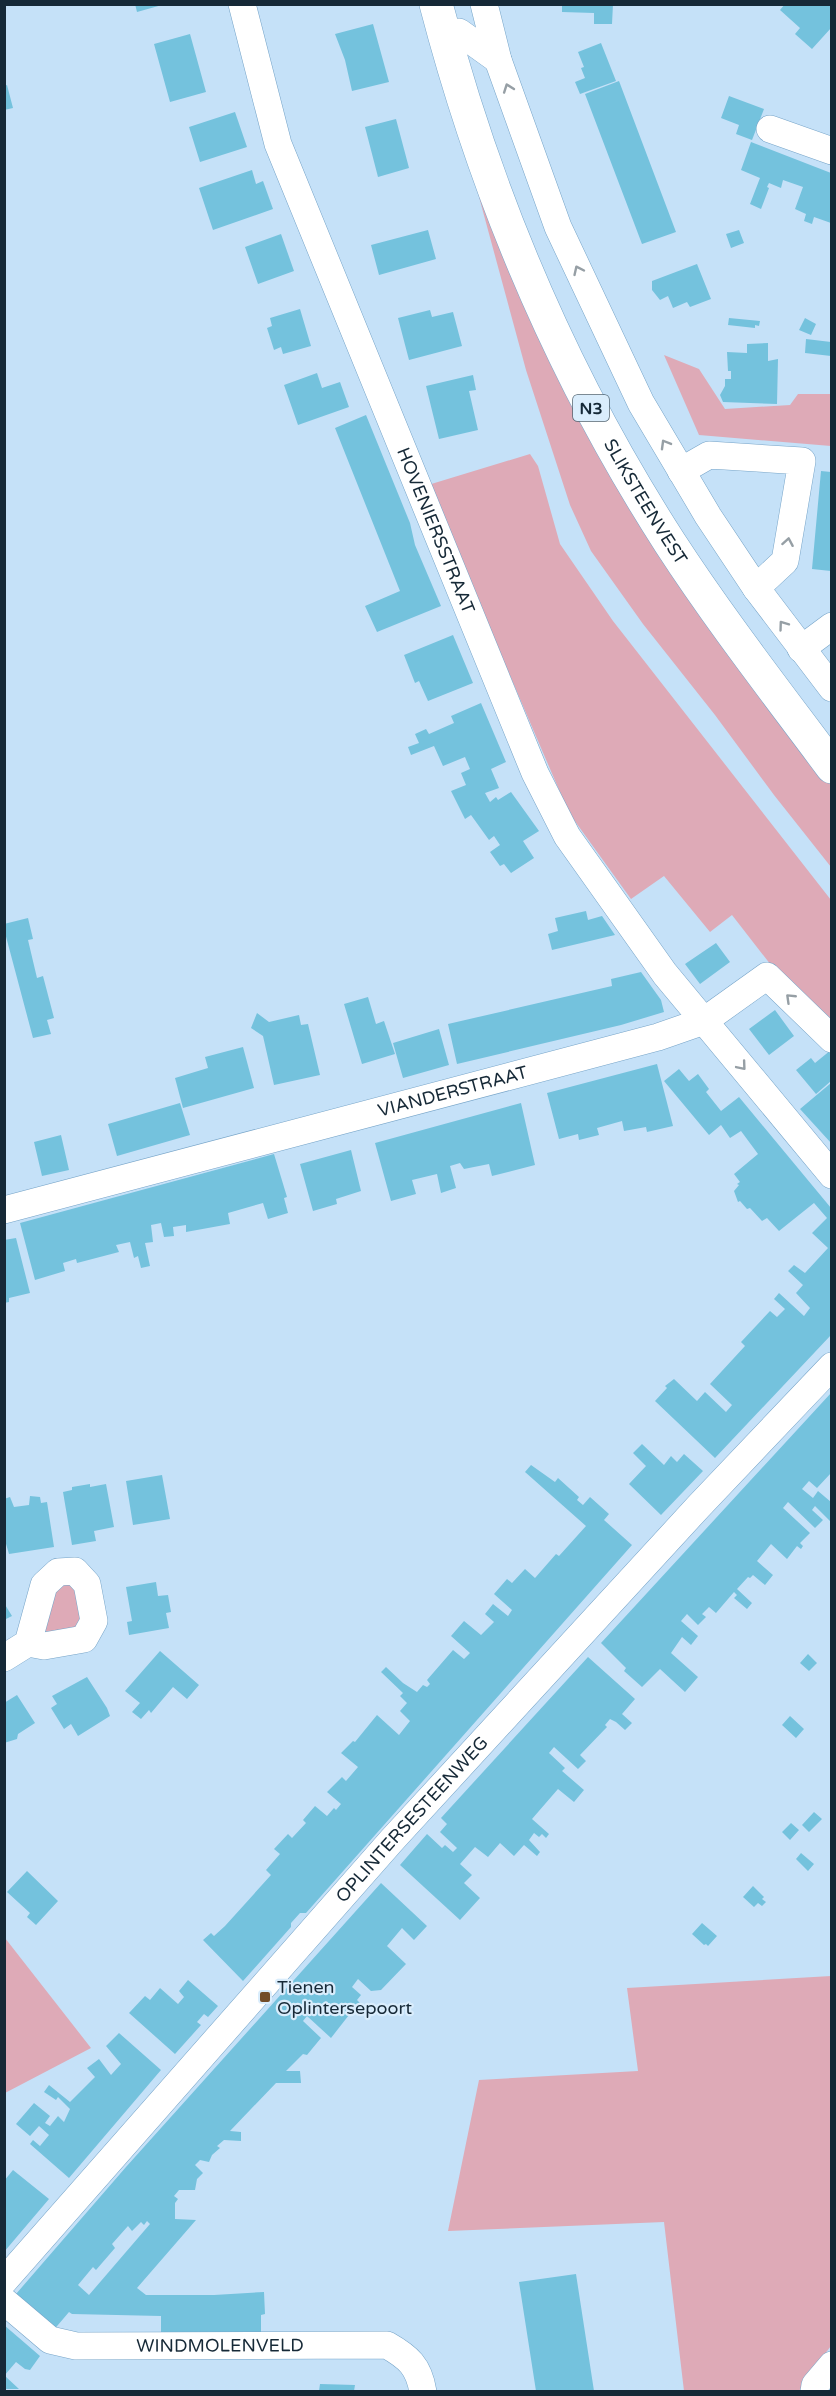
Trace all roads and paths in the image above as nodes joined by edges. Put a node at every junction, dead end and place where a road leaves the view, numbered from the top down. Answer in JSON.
{"nodes":[{"id":1,"x":242,"y":4,"type":"edge"},
{"id":2,"x":436,"y":4,"type":"edge"},
{"id":3,"x":484,"y":4,"type":"edge"},
{"id":4,"x":455,"y":18,"type":"edge"},
{"id":5,"x":498,"y":60,"type":"junction"},
{"id":6,"x":770,"y":129,"type":"dead end"},
{"id":7,"x":831,"y":151,"type":"edge"},
{"id":8,"x":681,"y":471,"type":"junction"},
{"id":9,"x":756,"y":588,"type":"junction"},
{"id":10,"x":831,"y":626,"type":"edge"},
{"id":11,"x":801,"y":649,"type":"junction"},
{"id":12,"x":831,"y":688,"type":"edge"},
{"id":13,"x":831,"y":734,"type":"edge"},
{"id":14,"x":831,"y":767,"type":"edge"},
{"id":15,"x":704,"y":1021,"type":"junction"},
{"id":16,"x":831,"y":1039,"type":"edge"},
{"id":17,"x":831,"y":1175,"type":"edge"},
{"id":18,"x":4,"y":1210,"type":"edge"},
{"id":19,"x":831,"y":1366,"type":"edge"},
{"id":20,"x":28,"y":1644,"type":"dead end"},
{"id":21,"x":4,"y":1658,"type":"edge"},
{"id":22,"x":4,"y":2281,"type":"edge"},
{"id":23,"x":4,"y":2301,"type":"edge"},
{"id":24,"x":831,"y":2365,"type":"edge"},
{"id":25,"x":423,"y":2391,"type":"edge"},
{"id":26,"x":814,"y":2391,"type":"edge"}],
"edges":[{"from":1,"to":15,"type":"street","name":"HOVENIERSSTRAAT"},
{"from":2,"to":14,"type":"main road","name":"SLIKSTEENVEST","number":"N3"},
{"from":3,"to":5,"type":"street"},
{"from":4,"to":5,"type":"street","name":"SLIKSTEENVEST"},
{"from":4,"to":13,"type":"main road","name":"SLIKSTEENVEST","number":"N3"},
{"from":8,"to":5,"type":"street","one_way":true},
{"from":6,"to":7,"type":"street"},
{"from":8,"to":9,"type":"street"},
{"from":9,"to":8,"type":"street","one_way":true},
{"from":11,"to":9,"type":"street","one_way":true},
{"from":10,"to":11,"type":"street"},
{"from":11,"to":12,"type":"street"},
{"from":16,"to":15,"type":"street","one_way":true},
{"from":15,"to":17,"type":"street","one_way":true},
{"from":15,"to":18,"type":"street","name":"VIANDERSTRAAT"},
{"from":19,"to":22,"type":"street","name":"OPLINTERSESTEENWEG"},
{"from":20,"to":21,"type":"street"},
{"from":23,"to":25,"type":"street","name":"WINDMOLENVELD"},
{"from":24,"to":26,"type":"street"}]}
